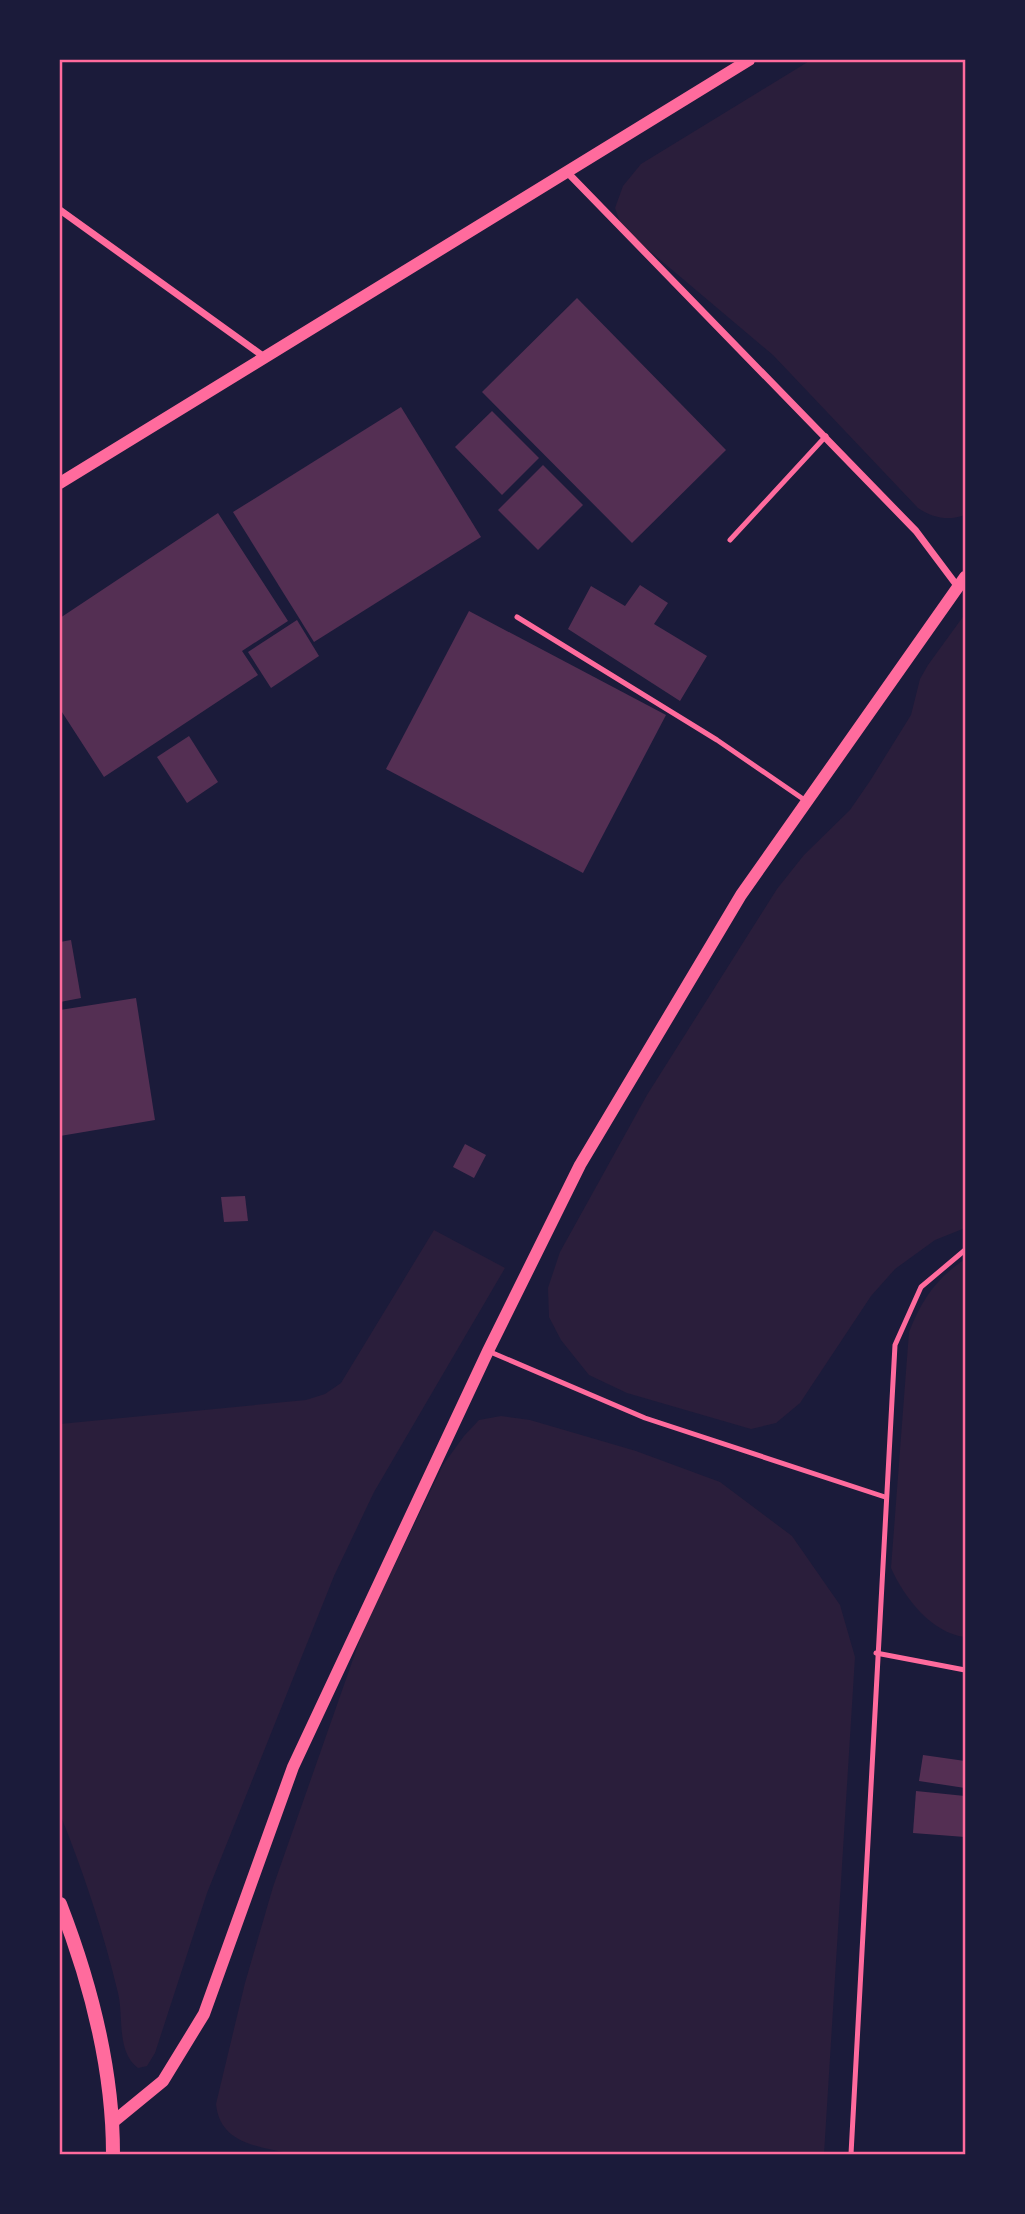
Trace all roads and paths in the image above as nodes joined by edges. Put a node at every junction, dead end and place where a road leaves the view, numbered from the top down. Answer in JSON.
{"nodes":[{"id":1,"x":749,"y":60,"type":"edge"},
{"id":2,"x":566,"y":171,"type":"junction"},
{"id":3,"x":60,"y":210,"type":"edge"},
{"id":4,"x":263,"y":356,"type":"junction"},
{"id":5,"x":825,"y":436,"type":"junction"},
{"id":6,"x":60,"y":482,"type":"edge"},
{"id":7,"x":730,"y":540,"type":"dead end"},
{"id":8,"x":962,"y":582,"type":"edge"},
{"id":9,"x":517,"y":617,"type":"dead end"},
{"id":10,"x":807,"y":802,"type":"junction"},
{"id":11,"x":965,"y":1250,"type":"edge"},
{"id":12,"x":488,"y":1351,"type":"junction"},
{"id":13,"x":885,"y":1497,"type":"junction"},
{"id":14,"x":876,"y":1653,"type":"junction"},
{"id":15,"x":965,"y":1670,"type":"edge"},
{"id":16,"x":60,"y":1904,"type":"edge"},
{"id":17,"x":113,"y":2122,"type":"junction"},
{"id":18,"x":113,"y":2154,"type":"edge"},
{"id":19,"x":851,"y":2154,"type":"edge"}],
"edges":[{"from":1,"to":2,"type":"street"},
{"from":2,"to":4,"type":"street"},
{"from":2,"to":5,"type":"street"},
{"from":3,"to":4,"type":"street"},
{"from":4,"to":6,"type":"street"},
{"from":5,"to":7,"type":"lane"},
{"from":5,"to":8,"type":"street"},
{"from":8,"to":10,"type":"street"},
{"from":9,"to":10,"type":"lane"},
{"from":10,"to":12,"type":"street"},
{"from":11,"to":13,"type":"lane"},
{"from":12,"to":13,"type":"lane"},
{"from":12,"to":17,"type":"street"},
{"from":13,"to":14,"type":"lane"},
{"from":14,"to":15,"type":"lane"},
{"from":14,"to":19,"type":"lane"},
{"from":16,"to":17,"type":"main road"},
{"from":17,"to":18,"type":"main road"}]}
